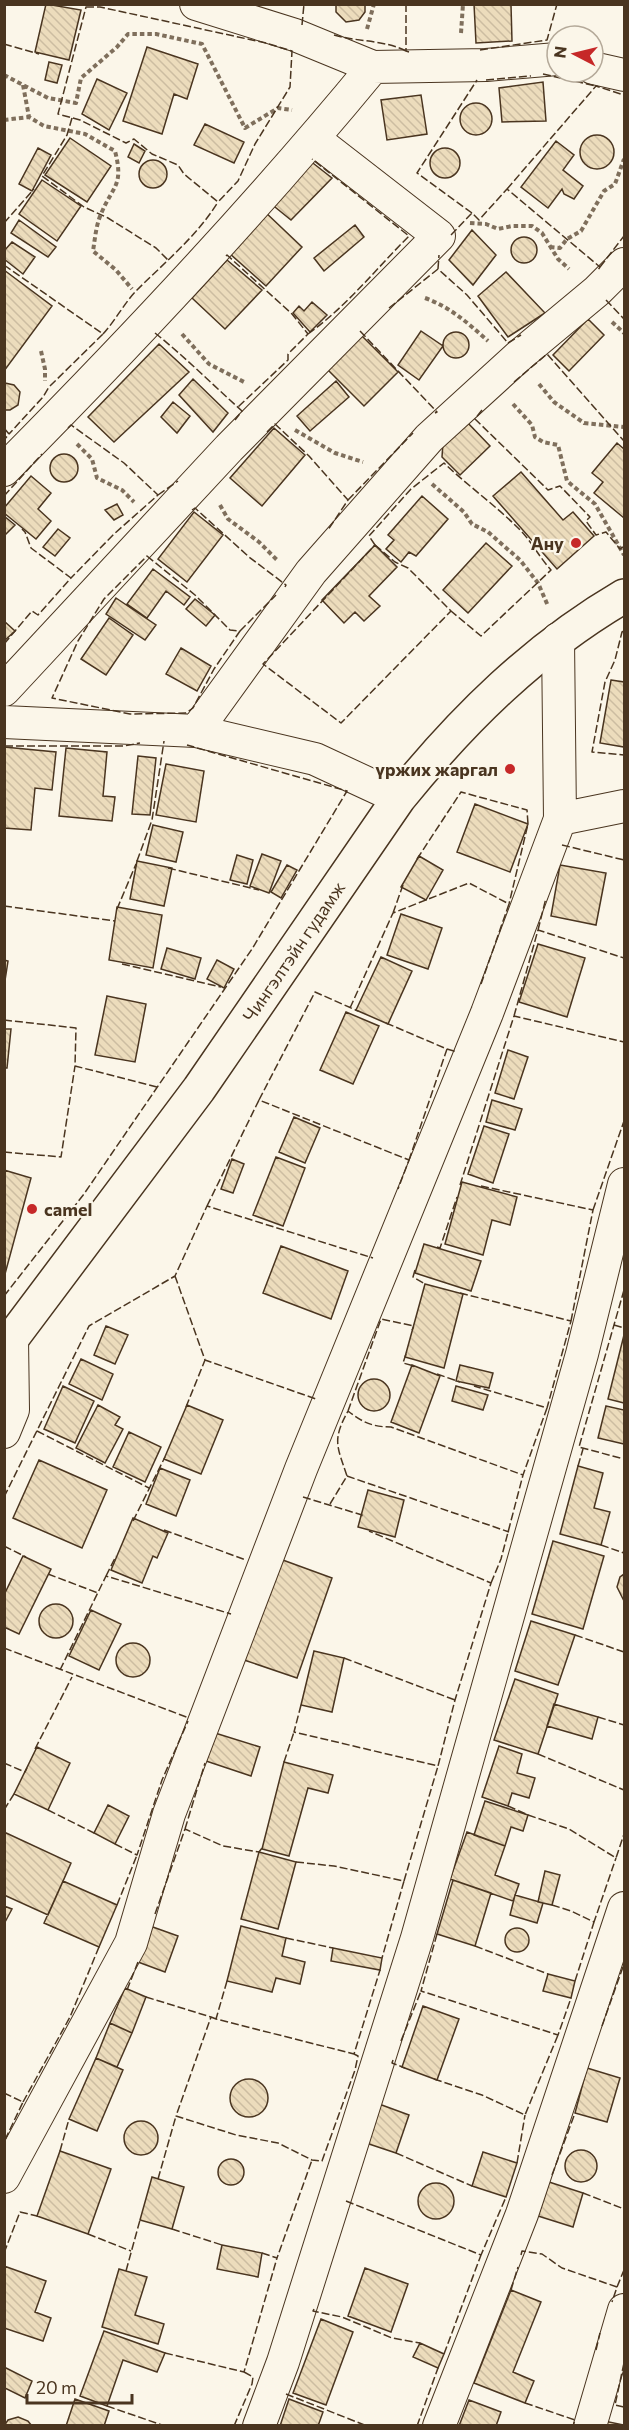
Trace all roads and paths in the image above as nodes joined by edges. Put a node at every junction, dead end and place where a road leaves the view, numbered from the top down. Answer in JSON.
{"nodes":[{"id":1,"x":196,"y":4,"type":"edge"},
{"id":2,"x":545,"y":60,"type":"edge"},
{"id":3,"x":373,"y":68,"type":"junction"},
{"id":4,"x":605,"y":71,"type":"edge"},
{"id":5,"x":4,"y":75,"type":"edge"},
{"id":6,"x":624,"y":75,"type":"edge"},
{"id":7,"x":23,"y":85,"type":"junction"},
{"id":8,"x":29,"y":117,"type":"junction"},
{"id":9,"x":4,"y":120,"type":"edge"},
{"id":10,"x":324,"y":127,"type":"junction"},
{"id":11,"x":624,"y":159,"type":"edge"},
{"id":12,"x":512,"y":226,"type":"dead end"},
{"id":13,"x":550,"y":247,"type":"junction"},
{"id":14,"x":624,"y":264,"type":"edge"},
{"id":15,"x":584,"y":303,"type":"junction"},
{"id":16,"x":444,"y":305,"type":"dead end"},
{"id":17,"x":156,"y":312,"type":"junction"},
{"id":18,"x":514,"y":361,"type":"junction"},
{"id":19,"x":245,"y":382,"type":"dead end"},
{"id":20,"x":510,"y":401,"type":"dead end"},
{"id":21,"x":272,"y":405,"type":"junction"},
{"id":22,"x":566,"y":411,"type":"dead end"},
{"id":23,"x":624,"y":427,"type":"edge"},
{"id":24,"x":77,"y":444,"type":"dead end"},
{"id":25,"x":335,"y":453,"type":"dead end"},
{"id":26,"x":409,"y":460,"type":"junction"},
{"id":27,"x":4,"y":470,"type":"edge"},
{"id":28,"x":155,"y":528,"type":"junction"},
{"id":29,"x":242,"y":530,"type":"dead end"},
{"id":30,"x":624,"y":555,"type":"edge"},
{"id":31,"x":302,"y":585,"type":"junction"},
{"id":32,"x":624,"y":596,"type":"edge"},
{"id":33,"x":565,"y":634,"type":"junction"},
{"id":34,"x":4,"y":690,"type":"edge"},
{"id":35,"x":4,"y":722,"type":"edge"},
{"id":36,"x":196,"y":731,"type":"junction"},
{"id":37,"x":399,"y":798,"type":"junction"},
{"id":38,"x":624,"y":806,"type":"edge"},
{"id":39,"x":560,"y":819,"type":"junction"},
{"id":40,"x":624,"y":1184,"type":"edge"},
{"id":41,"x":7,"y":1342,"type":"edge"},
{"id":42,"x":4,"y":1432,"type":"edge"},
{"id":43,"x":624,"y":1908,"type":"edge"},
{"id":44,"x":4,"y":2177,"type":"edge"},
{"id":45,"x":624,"y":2310,"type":"edge"},
{"id":46,"x":259,"y":2426,"type":"edge"},
{"id":47,"x":439,"y":2426,"type":"edge"},
{"id":48,"x":590,"y":2426,"type":"edge"}],
"edges":[{"from":1,"to":3,"type":"street"},
{"from":2,"to":3,"type":"street"},
{"from":3,"to":10,"type":"street"},
{"from":4,"to":6,"type":"street"},
{"from":5,"to":7,"type":"path"},
{"from":7,"to":8,"type":"path"},
{"from":7,"to":10,"type":"path"},
{"from":8,"to":9,"type":"path"},
{"from":8,"to":17,"type":"path"},
{"from":10,"to":17,"type":"street"},
{"from":10,"to":21,"type":"street"},
{"from":11,"to":13,"type":"path"},
{"from":12,"to":13,"type":"path"},
{"from":13,"to":15,"type":"path"},
{"from":14,"to":15,"type":"street"},
{"from":15,"to":18,"type":"street"},
{"from":16,"to":18,"type":"path"},
{"from":17,"to":19,"type":"path"},
{"from":17,"to":27,"type":"street"},
{"from":18,"to":26,"type":"street"},
{"from":20,"to":30,"type":"path"},
{"from":21,"to":25,"type":"path"},
{"from":21,"to":28,"type":"street"},
{"from":22,"to":23,"type":"path"},
{"from":24,"to":28,"type":"path"},
{"from":26,"to":31,"type":"street"},
{"from":26,"to":33,"type":"path"},
{"from":28,"to":34,"type":"street"},
{"from":29,"to":31,"type":"path"},
{"from":31,"to":36,"type":"street"},
{"from":32,"to":33,"type":"main road","name":"Чингэлтэйн гудамж"},
{"from":33,"to":37,"type":"main road","name":"Чингэлтэйн гудамж"},
{"from":33,"to":39,"type":"street"},
{"from":35,"to":36,"type":"street"},
{"from":36,"to":37,"type":"street"},
{"from":37,"to":41,"type":"main road","name":"Чингэлтэйн гудамж"},
{"from":38,"to":39,"type":"street"},
{"from":39,"to":44,"type":"street"},
{"from":40,"to":46,"type":"street"},
{"from":41,"to":42,"type":"street"},
{"from":43,"to":47,"type":"street"},
{"from":45,"to":48,"type":"street"}]}
